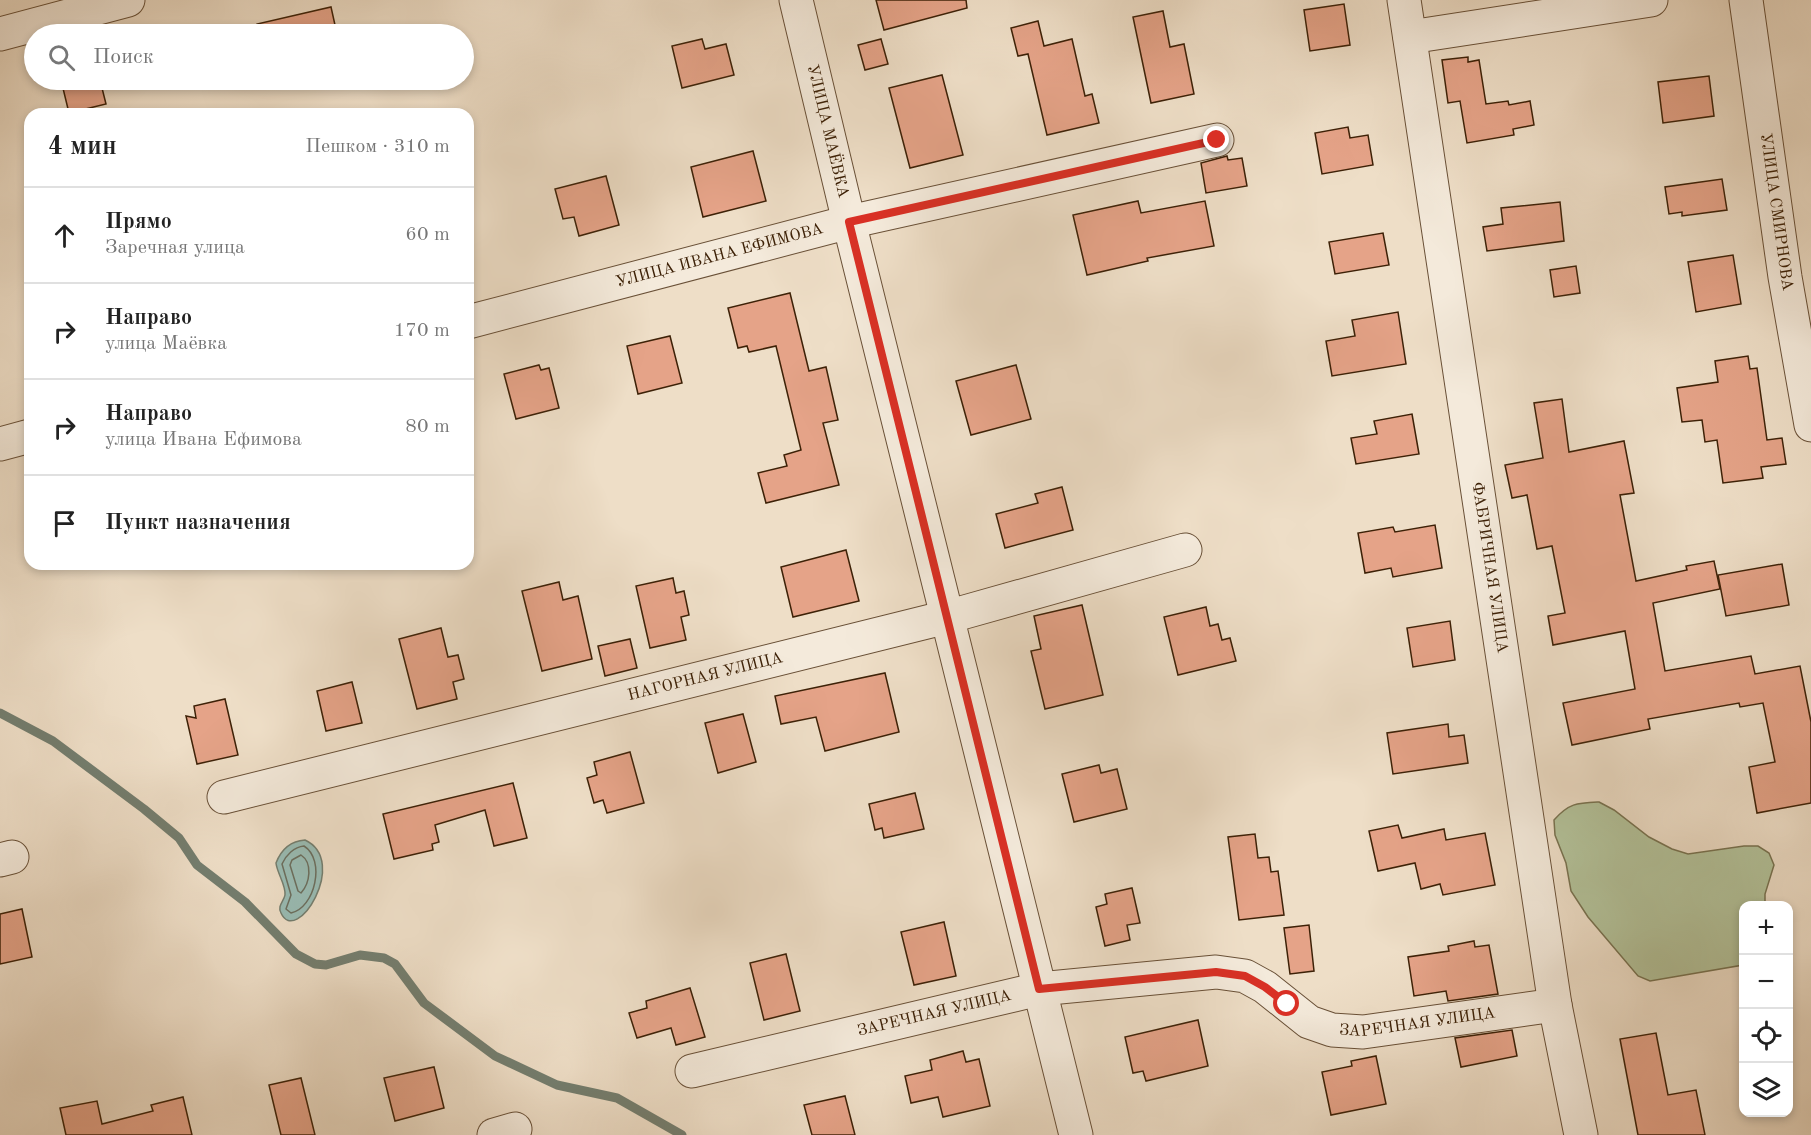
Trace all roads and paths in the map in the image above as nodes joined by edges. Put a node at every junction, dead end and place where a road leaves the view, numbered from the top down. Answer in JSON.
{"nodes":[{"id":1,"x":128,"y":0,"type":"edge"},
{"id":2,"x":796,"y":0,"type":"edge"},
{"id":3,"x":1404,"y":0,"type":"edge"},
{"id":4,"x":1651,"y":0,"type":"edge"},
{"id":5,"x":1746,"y":0,"type":"edge"},
{"id":6,"x":38,"y":24,"type":"edge"},
{"id":7,"x":24,"y":28,"type":"edge"},
{"id":8,"x":0,"y":34,"type":"edge"},
{"id":9,"x":1410,"y":36,"type":"junction"},
{"id":10,"x":1217,"y":140,"type":"dead end"},
{"id":11,"x":849,"y":222,"type":"junction"},
{"id":12,"x":474,"y":320,"type":"edge"},
{"id":13,"x":1811,"y":425,"type":"edge"},
{"id":14,"x":24,"y":438,"type":"edge"},
{"id":15,"x":0,"y":444,"type":"edge"},
{"id":16,"x":1185,"y":550,"type":"dead end"},
{"id":17,"x":947,"y":617,"type":"junction"},
{"id":18,"x":224,"y":796,"type":"dead end"},
{"id":19,"x":1039,"y":989,"type":"junction"},
{"id":20,"x":1555,"y":1005,"type":"junction"},
{"id":21,"x":692,"y":1071,"type":"dead end"},
{"id":22,"x":1076,"y":1135,"type":"edge"},
{"id":23,"x":1581,"y":1135,"type":"edge"}],
"edges":[{"from":1,"to":6,"type":"street"},
{"from":2,"to":11,"type":"street","name":"УЛИЦА МАЁВКА"},
{"from":3,"to":9,"type":"street","name":"ФАБРИЧНАЯ УЛИЦА"},
{"from":4,"to":9,"type":"street"},
{"from":5,"to":13,"type":"street","name":"УЛИЦА СМИРНОВА"},
{"from":7,"to":8,"type":"street"},
{"from":9,"to":20,"type":"street","name":"ФАБРИЧНАЯ УЛИЦА"},
{"from":10,"to":11,"type":"street","name":"УЛИЦА ИВАНА ЕФИМОВА"},
{"from":11,"to":12,"type":"street","name":"УЛИЦА ИВАНА ЕФИМОВА"},
{"from":11,"to":17,"type":"street","name":"УЛИЦА МАЁВКА"},
{"from":14,"to":15,"type":"street"},
{"from":16,"to":17,"type":"street","name":"НАГОРНАЯ УЛИЦА"},
{"from":17,"to":18,"type":"street","name":"НАГОРНАЯ УЛИЦА"},
{"from":17,"to":19,"type":"street","name":"УЛИЦА МАЁВКА"},
{"from":19,"to":20,"type":"street","name":"ЗАРЕЧНАЯ УЛИЦА"},
{"from":19,"to":21,"type":"street","name":"ЗАРЕЧНАЯ УЛИЦА"},
{"from":19,"to":22,"type":"street","name":"УЛИЦА МАЁВКА"},
{"from":20,"to":23,"type":"street","name":"ФАБРИЧНАЯ УЛИЦА"}]}
